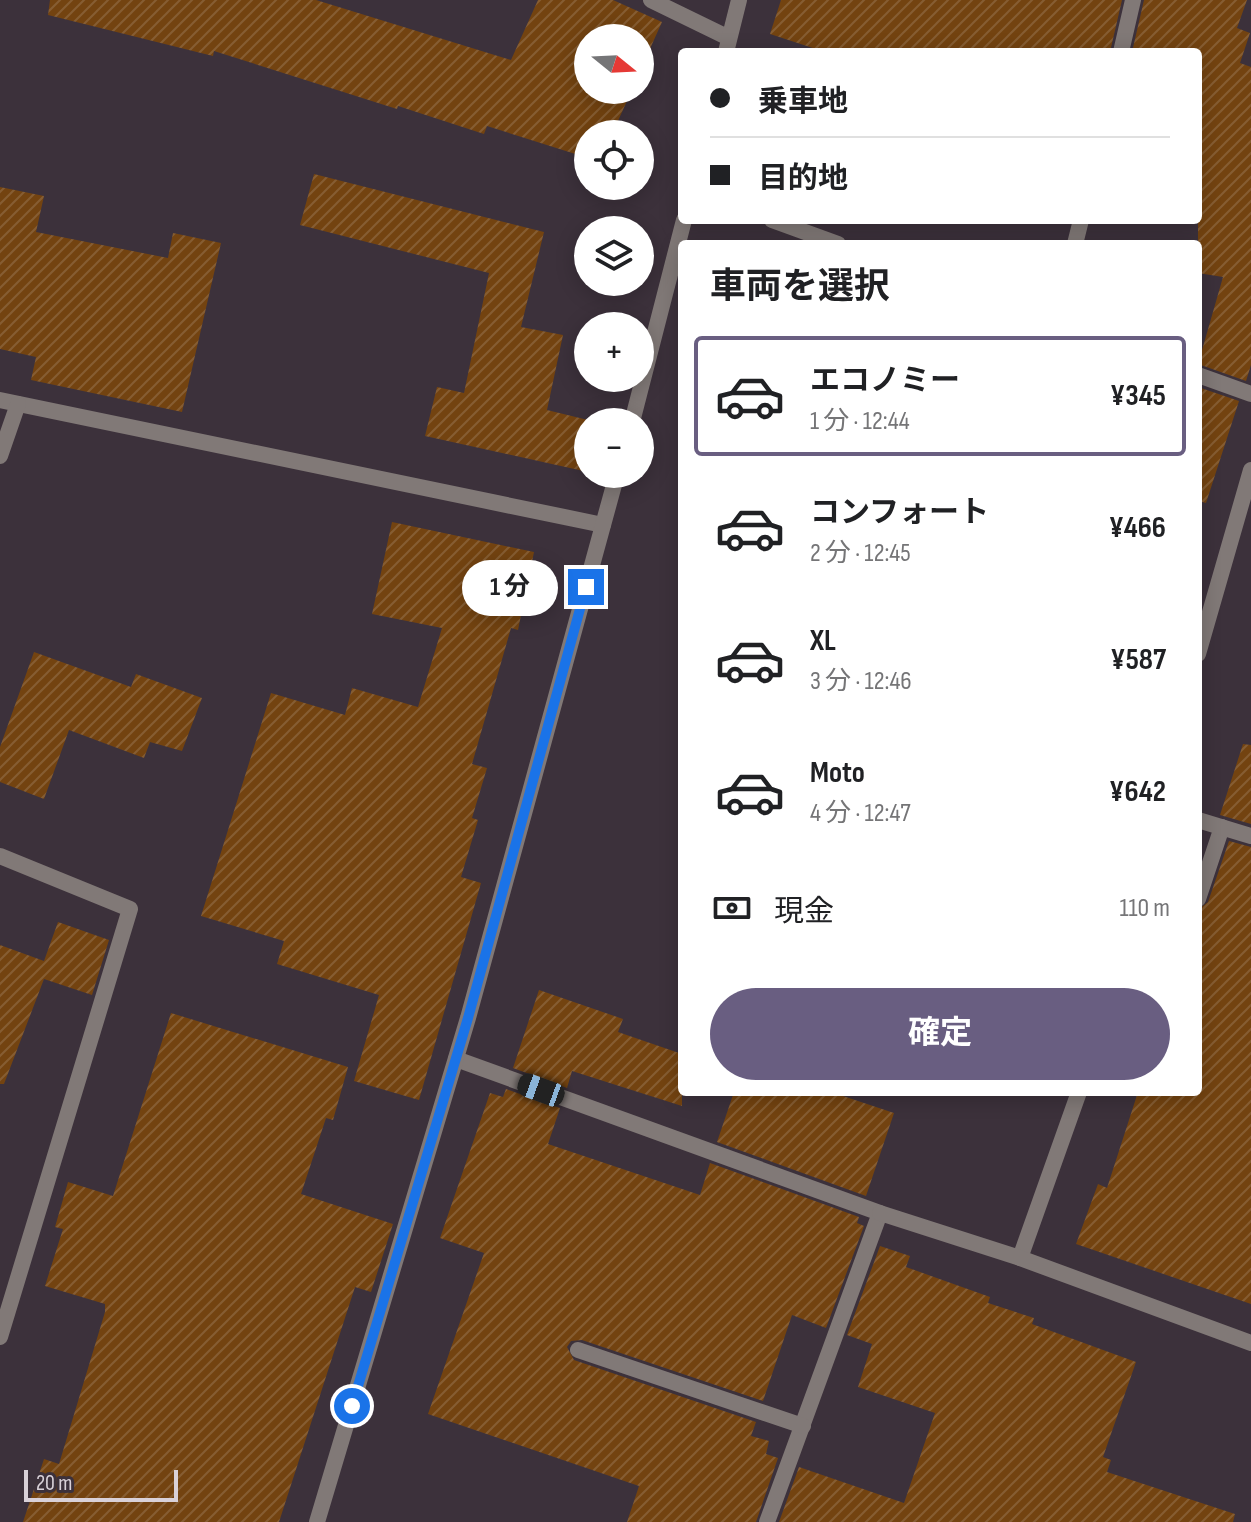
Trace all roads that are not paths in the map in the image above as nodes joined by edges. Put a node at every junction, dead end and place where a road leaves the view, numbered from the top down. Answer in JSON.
{"nodes":[{"id":1,"x":651,"y":0,"type":"edge"},
{"id":2,"x":739,"y":0,"type":"edge"},
{"id":3,"x":1133,"y":0,"type":"edge"},
{"id":4,"x":728,"y":45,"type":"edge"},
{"id":5,"x":1122,"y":48,"type":"edge"},
{"id":6,"x":783,"y":224,"type":"edge"},
{"id":7,"x":827,"y":240,"type":"edge"},
{"id":8,"x":678,"y":243,"type":"edge"},
{"id":9,"x":1202,"y":376,"type":"edge"},
{"id":10,"x":1251,"y":394,"type":"edge"},
{"id":11,"x":0,"y":400,"type":"edge"},
{"id":12,"x":18,"y":404,"type":"junction"},
{"id":13,"x":636,"y":408,"type":"edge"},
{"id":14,"x":0,"y":456,"type":"edge"},
{"id":15,"x":1251,"y":470,"type":"edge"},
{"id":16,"x":613,"y":488,"type":"edge"},
{"id":17,"x":603,"y":525,"type":"junction"},
{"id":18,"x":1202,"y":640,"type":"edge"},
{"id":19,"x":1202,"y":821,"type":"edge"},
{"id":20,"x":1222,"y":827,"type":"junction"},
{"id":21,"x":1251,"y":836,"type":"edge"},
{"id":22,"x":0,"y":856,"type":"edge"},
{"id":23,"x":1202,"y":887,"type":"edge"},
{"id":24,"x":456,"y":1059,"type":"junction"},
{"id":25,"x":1078,"y":1096,"type":"edge"},
{"id":26,"x":880,"y":1213,"type":"junction"},
{"id":27,"x":1020,"y":1258,"type":"junction"},
{"id":28,"x":0,"y":1337,"type":"edge"},
{"id":29,"x":1251,"y":1343,"type":"edge"},
{"id":30,"x":578,"y":1350,"type":"dead end"},
{"id":31,"x":803,"y":1426,"type":"junction"},
{"id":32,"x":317,"y":1522,"type":"edge"},
{"id":33,"x":767,"y":1522,"type":"edge"}],
"edges":[{"from":1,"to":4,"type":"street"},
{"from":2,"to":4,"type":"street"},
{"from":3,"to":5,"type":"street"},
{"from":6,"to":7,"type":"street"},
{"from":8,"to":13,"type":"street"},
{"from":9,"to":10,"type":"street"},
{"from":11,"to":12,"type":"street"},
{"from":12,"to":14,"type":"street"},
{"from":12,"to":17,"type":"street"},
{"from":15,"to":18,"type":"street"},
{"from":16,"to":17,"type":"street"},
{"from":17,"to":24,"type":"street"},
{"from":19,"to":20,"type":"street"},
{"from":20,"to":21,"type":"street"},
{"from":20,"to":23,"type":"street"},
{"from":22,"to":28,"type":"street"},
{"from":24,"to":26,"type":"street"},
{"from":24,"to":32,"type":"street"},
{"from":25,"to":27,"type":"street"},
{"from":26,"to":27,"type":"street"},
{"from":26,"to":31,"type":"street"},
{"from":27,"to":29,"type":"street"},
{"from":30,"to":31,"type":"street"},
{"from":31,"to":33,"type":"street"}]}
